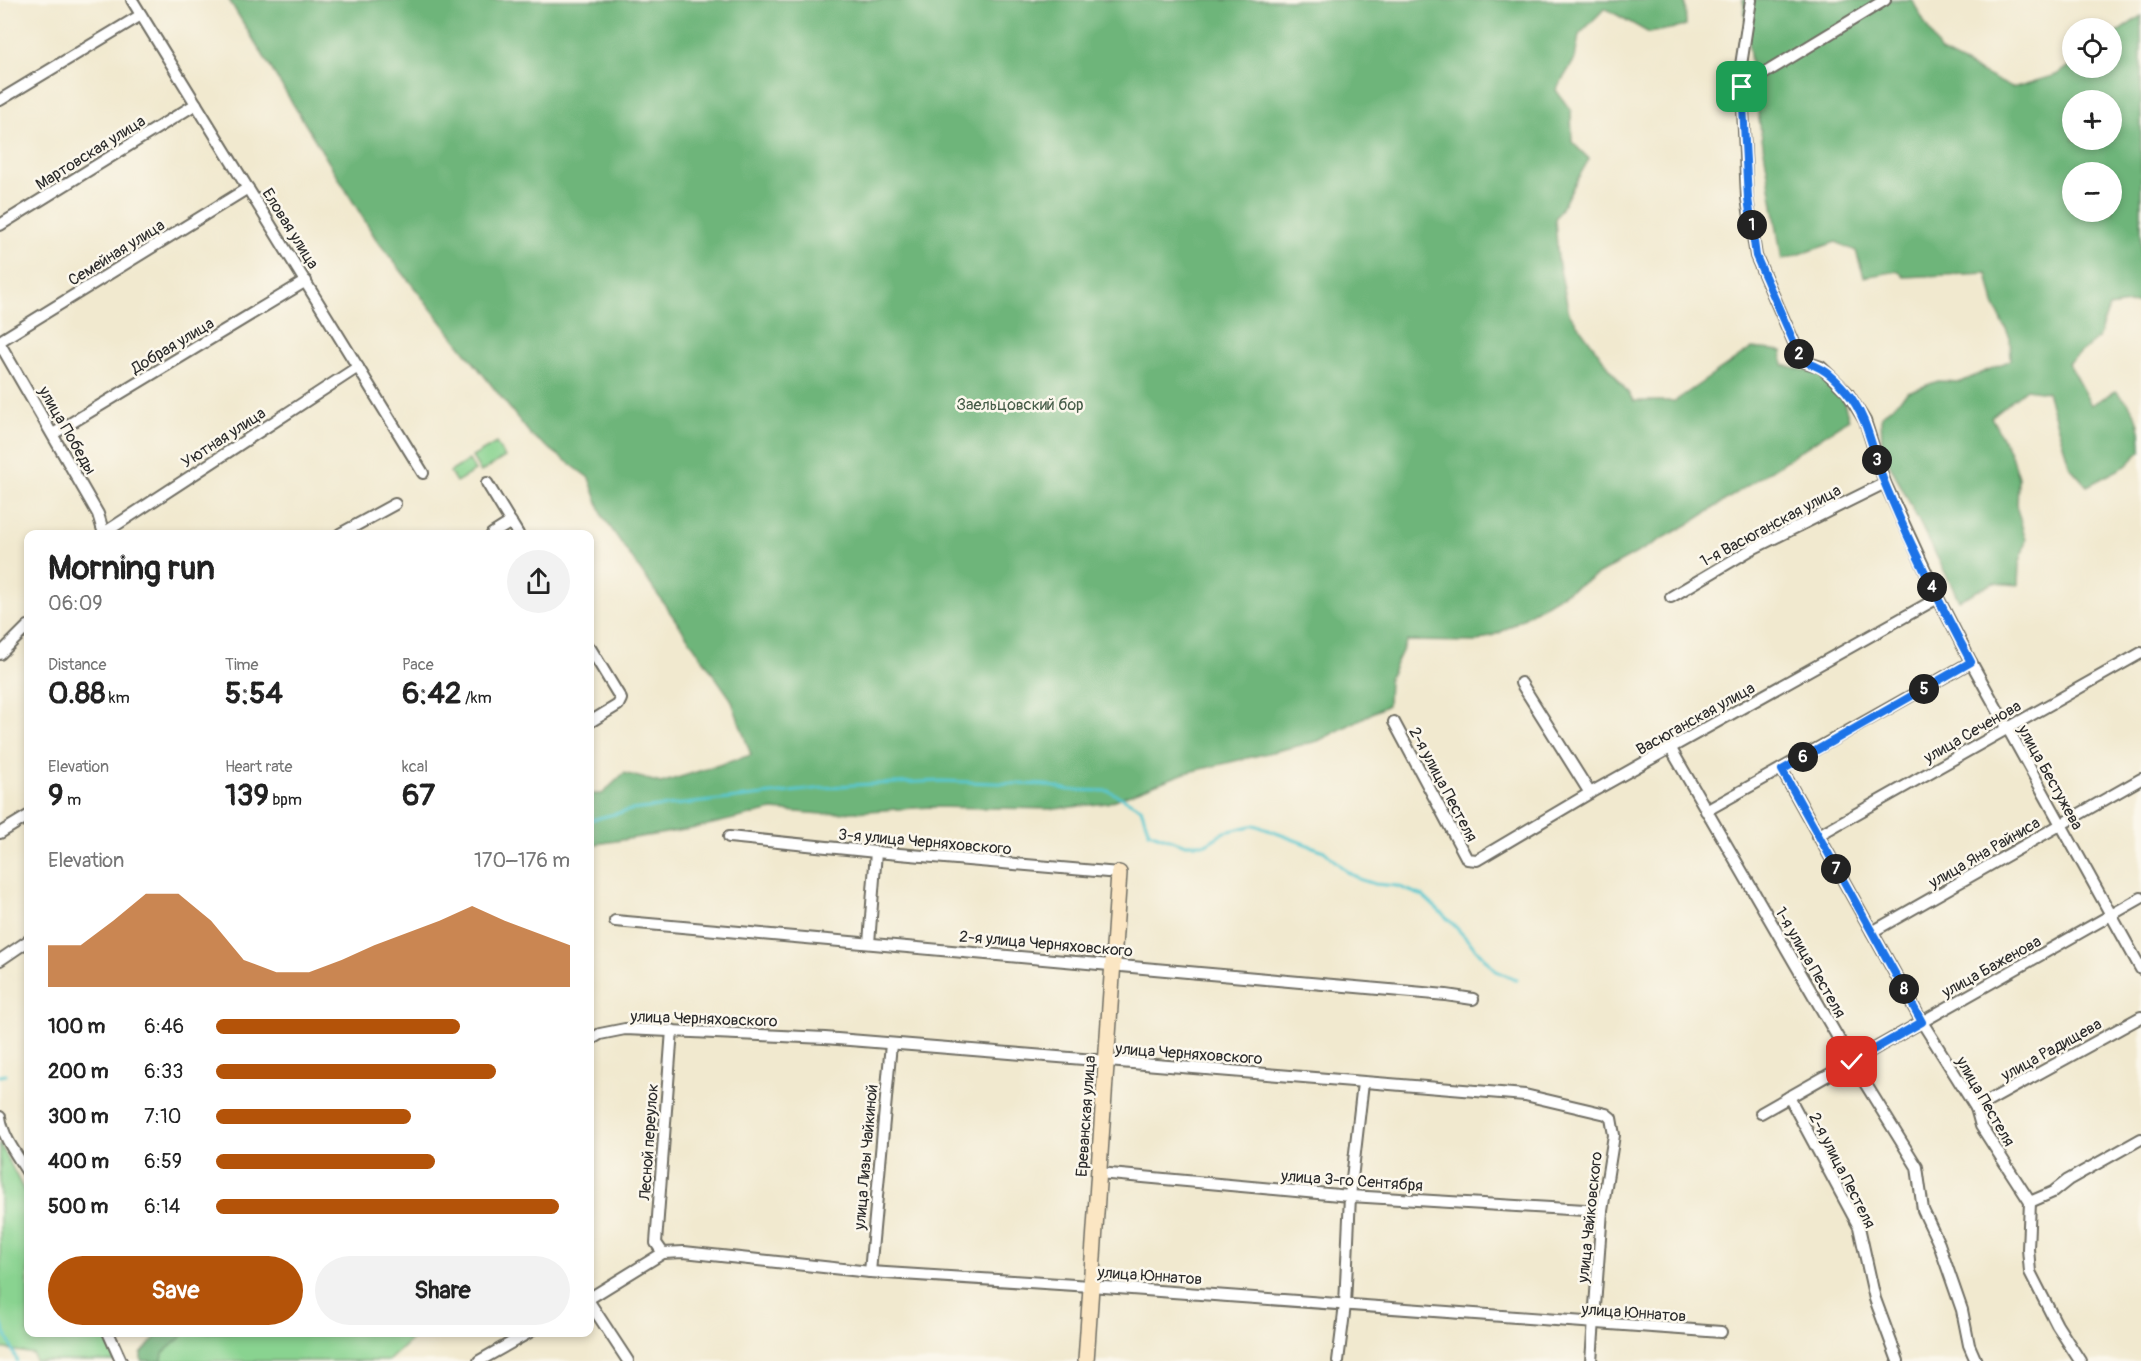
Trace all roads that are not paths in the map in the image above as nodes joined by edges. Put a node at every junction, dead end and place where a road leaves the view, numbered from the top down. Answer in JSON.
{"nodes":[{"id":1,"x":132,"y":0,"type":"edge"},
{"id":2,"x":1751,"y":0,"type":"edge"},
{"id":3,"x":1885,"y":0,"type":"edge"},
{"id":4,"x":141,"y":15,"type":"junction"},
{"id":5,"x":1742,"y":87,"type":"junction"},
{"id":6,"x":0,"y":100,"type":"edge"},
{"id":7,"x":196,"y":104,"type":"junction"},
{"id":8,"x":248,"y":188,"type":"junction"},
{"id":9,"x":0,"y":225,"type":"edge"},
{"id":10,"x":306,"y":281,"type":"junction"},
{"id":11,"x":0,"y":343,"type":"edge"},
{"id":12,"x":358,"y":367,"type":"junction"},
{"id":13,"x":53,"y":434,"type":"junction"},
{"id":14,"x":423,"y":472,"type":"dead end"},
{"id":15,"x":487,"y":483,"type":"dead end"},
{"id":16,"x":1885,"y":483,"type":"junction"},
{"id":17,"x":395,"y":504,"type":"dead end"},
{"id":18,"x":511,"y":522,"type":"junction"},
{"id":19,"x":103,"y":530,"type":"edge"},
{"id":20,"x":109,"y":530,"type":"edge"},
{"id":21,"x":347,"y":530,"type":"edge"},
{"id":22,"x":498,"y":530,"type":"edge"},
{"id":23,"x":516,"y":530,"type":"edge"},
{"id":24,"x":1671,"y":597,"type":"dead end"},
{"id":25,"x":1938,"y":598,"type":"junction"},
{"id":26,"x":24,"y":630,"type":"edge"},
{"id":27,"x":2141,"y":653,"type":"edge"},
{"id":28,"x":0,"y":654,"type":"edge"},
{"id":29,"x":594,"y":655,"type":"edge"},
{"id":30,"x":1971,"y":662,"type":"junction"},
{"id":31,"x":1521,"y":682,"type":"dead end"},
{"id":32,"x":594,"y":720,"type":"edge"},
{"id":33,"x":1394,"y":722,"type":"dead end"},
{"id":34,"x":2007,"y":728,"type":"junction"},
{"id":35,"x":1671,"y":749,"type":"junction"},
{"id":36,"x":1782,"y":770,"type":"junction"},
{"id":37,"x":2141,"y":779,"type":"edge"},
{"id":38,"x":1590,"y":794,"type":"junction"},
{"id":39,"x":1706,"y":812,"type":"junction"},
{"id":40,"x":24,"y":818,"type":"edge"},
{"id":41,"x":2061,"y":825,"type":"junction"},
{"id":42,"x":0,"y":833,"type":"edge"},
{"id":43,"x":1818,"y":836,"type":"junction"},
{"id":44,"x":729,"y":837,"type":"dead end"},
{"id":45,"x":876,"y":852,"type":"junction"},
{"id":46,"x":1467,"y":859,"type":"joint"},
{"id":47,"x":1119,"y":873,"type":"joint"},
{"id":48,"x":2141,"y":898,"type":"edge"},
{"id":49,"x":2110,"y":916,"type":"junction"},
{"id":50,"x":615,"y":921,"type":"dead end"},
{"id":51,"x":1872,"y":932,"type":"junction"},
{"id":52,"x":869,"y":943,"type":"junction"},
{"id":53,"x":24,"y":944,"type":"edge"},
{"id":54,"x":0,"y":960,"type":"edge"},
{"id":55,"x":1113,"y":964,"type":"junction"},
{"id":56,"x":2141,"y":969,"type":"edge"},
{"id":57,"x":1473,"y":999,"type":"dead end"},
{"id":58,"x":2141,"y":1017,"type":"edge"},
{"id":59,"x":1922,"y":1022,"type":"junction"},
{"id":60,"x":672,"y":1030,"type":"junction"},
{"id":61,"x":594,"y":1038,"type":"edge"},
{"id":62,"x":891,"y":1044,"type":"junction"},
{"id":63,"x":1852,"y":1062,"type":"junction"},
{"id":64,"x":1106,"y":1063,"type":"junction"},
{"id":65,"x":1363,"y":1083,"type":"junction"},
{"id":66,"x":1789,"y":1097,"type":"junction"},
{"id":67,"x":1976,"y":1108,"type":"junction"},
{"id":68,"x":1761,"y":1113,"type":"dead end"},
{"id":69,"x":1606,"y":1114,"type":"joint"},
{"id":70,"x":0,"y":1118,"type":"edge"},
{"id":71,"x":2141,"y":1139,"type":"edge"},
{"id":72,"x":24,"y":1167,"type":"edge"},
{"id":73,"x":1099,"y":1173,"type":"junction"},
{"id":74,"x":1350,"y":1196,"type":"junction"},
{"id":75,"x":2030,"y":1202,"type":"junction"},
{"id":76,"x":1602,"y":1211,"type":"junction"},
{"id":77,"x":663,"y":1253,"type":"junction"},
{"id":78,"x":870,"y":1272,"type":"junction"},
{"id":79,"x":1090,"y":1286,"type":"junction"},
{"id":80,"x":594,"y":1297,"type":"edge"},
{"id":81,"x":1345,"y":1305,"type":"junction"},
{"id":82,"x":594,"y":1307,"type":"edge"},
{"id":83,"x":1594,"y":1324,"type":"junction"},
{"id":84,"x":1720,"y":1332,"type":"dead end"},
{"id":85,"x":110,"y":1337,"type":"edge"},
{"id":86,"x":521,"y":1337,"type":"edge"},
{"id":87,"x":121,"y":1361,"type":"edge"},
{"id":88,"x":479,"y":1361,"type":"edge"},
{"id":89,"x":627,"y":1361,"type":"edge"},
{"id":90,"x":1086,"y":1361,"type":"edge"},
{"id":91,"x":1338,"y":1361,"type":"edge"},
{"id":92,"x":1591,"y":1361,"type":"edge"},
{"id":93,"x":1898,"y":1361,"type":"edge"},
{"id":94,"x":1976,"y":1361,"type":"edge"},
{"id":95,"x":2080,"y":1361,"type":"edge"}],
"edges":[{"from":1,"to":4,"type":"street","name":"Еловая улица"},
{"from":2,"to":5,"type":"street","name":"улица Бестужева"},
{"from":3,"to":5,"type":"street"},
{"from":4,"to":6,"type":"street"},
{"from":4,"to":7,"type":"street","name":"Еловая улица"},
{"from":5,"to":16,"type":"street","name":"улица Бестужева"},
{"from":7,"to":8,"type":"street","name":"Еловая улица"},
{"from":7,"to":9,"type":"street","name":"Мартовская улица"},
{"from":8,"to":10,"type":"street","name":"Еловая улица"},
{"from":8,"to":11,"type":"street","name":"Семейная улица"},
{"from":10,"to":12,"type":"street","name":"Еловая улица"},
{"from":10,"to":13,"type":"street","name":"Добрая улица"},
{"from":11,"to":13,"type":"street","name":"улица Победы"},
{"from":12,"to":14,"type":"street","name":"Еловая улица"},
{"from":12,"to":20,"type":"street","name":"Уютная улица"},
{"from":13,"to":19,"type":"street","name":"улица Победы"},
{"from":15,"to":18,"type":"street"},
{"from":16,"to":24,"type":"street","name":"1-я Васюганская улица"},
{"from":16,"to":25,"type":"street","name":"улица Бестужева"},
{"from":17,"to":21,"type":"street"},
{"from":18,"to":22,"type":"street"},
{"from":18,"to":23,"type":"street"},
{"from":25,"to":30,"type":"street","name":"улица Бестужева"},
{"from":25,"to":35,"type":"street","name":"Васюганская улица"},
{"from":26,"to":28,"type":"street"},
{"from":27,"to":34,"type":"street","name":"улица Сеченова"},
{"from":29,"to":32,"type":"street"},
{"from":30,"to":34,"type":"street","name":"улица Бестужева"},
{"from":30,"to":36,"type":"street"},
{"from":31,"to":38,"type":"street"},
{"from":33,"to":46,"type":"street","name":"2-я улица Пестеля"},
{"from":34,"to":41,"type":"street","name":"улица Бестужева"},
{"from":34,"to":43,"type":"street","name":"улица Сеченова"},
{"from":35,"to":38,"type":"street","name":"Васюганская улица"},
{"from":35,"to":39,"type":"street","name":"1-я улица Пестеля"},
{"from":36,"to":39,"type":"street"},
{"from":36,"to":43,"type":"street","name":"улица Пестеля"},
{"from":37,"to":41,"type":"street","name":"улица Яна Райниса"},
{"from":38,"to":46,"type":"street","name":"Васюганская улица"},
{"from":39,"to":63,"type":"street","name":"1-я улица Пестеля"},
{"from":40,"to":42,"type":"street"},
{"from":41,"to":49,"type":"street","name":"улица Бестужева"},
{"from":41,"to":51,"type":"street","name":"улица Яна Райниса"},
{"from":43,"to":51,"type":"street","name":"улица Пестеля"},
{"from":44,"to":45,"type":"street","name":"3-я улица Черняховского"},
{"from":45,"to":47,"type":"street","name":"3-я улица Черняховского"},
{"from":45,"to":52,"type":"street"},
{"from":47,"to":55,"type":"street","name":"Ереванская улица"},
{"from":48,"to":49,"type":"street","name":"улица Баженова"},
{"from":49,"to":56,"type":"street","name":"улица Бестужева"},
{"from":49,"to":59,"type":"street","name":"улица Баженова"},
{"from":50,"to":52,"type":"street","name":"2-я улица Черняховского"},
{"from":51,"to":59,"type":"street","name":"улица Пестеля"},
{"from":52,"to":55,"type":"street","name":"2-я улица Черняховского"},
{"from":53,"to":54,"type":"street"},
{"from":55,"to":57,"type":"street","name":"2-я улица Черняховского"},
{"from":55,"to":64,"type":"street","name":"Ереванская улица"},
{"from":58,"to":67,"type":"street","name":"улица Радищева"},
{"from":59,"to":63,"type":"street","name":"улица Баженова"},
{"from":59,"to":67,"type":"street","name":"улица Пестеля"},
{"from":60,"to":61,"type":"street","name":"улица Черняховского"},
{"from":60,"to":62,"type":"street","name":"улица Черняховского"},
{"from":60,"to":77,"type":"street","name":"Лесной переулок"},
{"from":62,"to":64,"type":"street","name":"улица Черняховского"},
{"from":62,"to":78,"type":"street","name":"улица Лизы Чайкиной"},
{"from":63,"to":66,"type":"street","name":"улица Баженова"},
{"from":63,"to":94,"type":"street","name":"1-я улица Пестеля"},
{"from":64,"to":65,"type":"street","name":"улица Черняховского"},
{"from":64,"to":73,"type":"street","name":"Ереванская улица"},
{"from":65,"to":69,"type":"street","name":"улица Черняховского"},
{"from":65,"to":74,"type":"street"},
{"from":66,"to":68,"type":"street","name":"улица Баженова"},
{"from":66,"to":93,"type":"street","name":"2-я улица Пестеля"},
{"from":67,"to":75,"type":"street","name":"улица Пестеля"},
{"from":69,"to":76,"type":"street","name":"улица Чайковского"},
{"from":70,"to":72,"type":"street"},
{"from":71,"to":75,"type":"street"},
{"from":73,"to":74,"type":"street","name":"улица 3-го Сентября"},
{"from":73,"to":79,"type":"street","name":"Ереванская улица"},
{"from":74,"to":76,"type":"street","name":"улица 3-го Сентября"},
{"from":74,"to":81,"type":"street"},
{"from":75,"to":95,"type":"street"},
{"from":76,"to":83,"type":"street","name":"улица Чайковского"},
{"from":77,"to":78,"type":"street","name":"улица Юннатов"},
{"from":77,"to":80,"type":"street"},
{"from":78,"to":79,"type":"street","name":"улица Юннатов"},
{"from":79,"to":81,"type":"street","name":"улица Юннатов"},
{"from":79,"to":90,"type":"street","name":"Ереванская улица"},
{"from":81,"to":83,"type":"street","name":"улица Юннатов"},
{"from":81,"to":91,"type":"street"},
{"from":82,"to":89,"type":"street"},
{"from":83,"to":84,"type":"street","name":"улица Юннатов"},
{"from":83,"to":92,"type":"street","name":"улица Чайковского"},
{"from":85,"to":87,"type":"street"},
{"from":86,"to":88,"type":"street"}]}
